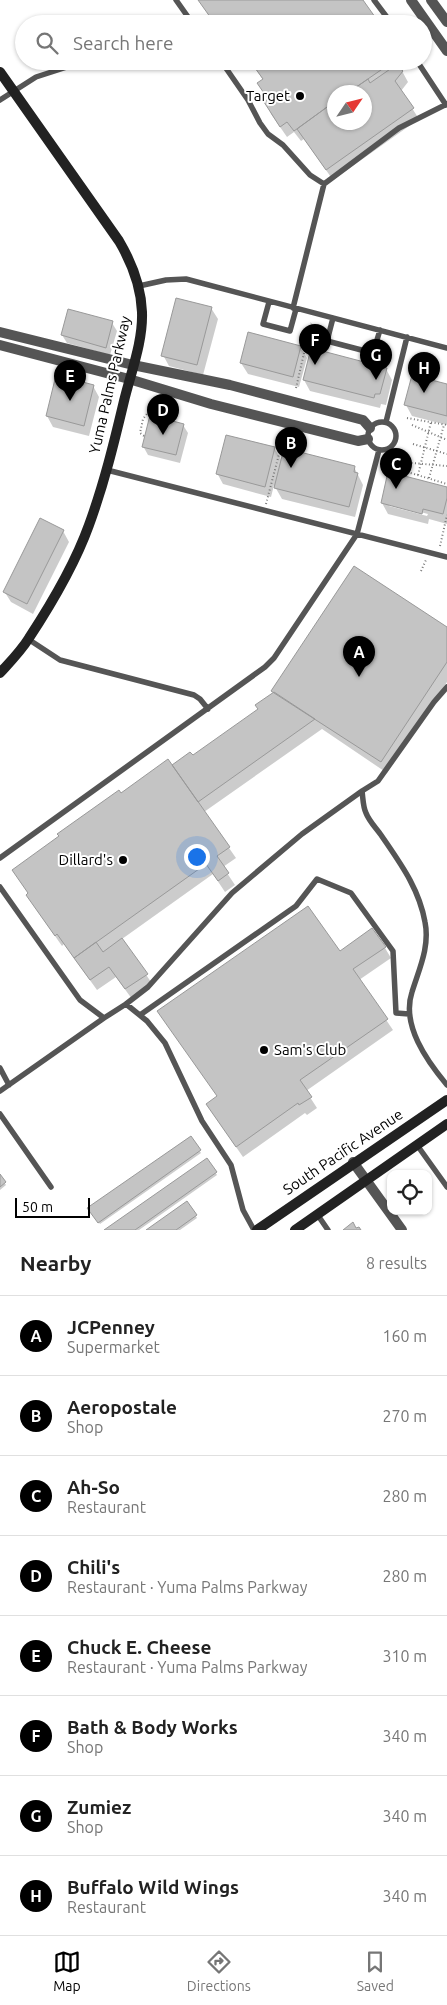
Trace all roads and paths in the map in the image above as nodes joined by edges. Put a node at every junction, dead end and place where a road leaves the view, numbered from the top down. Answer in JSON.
{"nodes":[{"id":1,"x":176,"y":0,"type":"edge"},
{"id":2,"x":374,"y":0,"type":"edge"},
{"id":3,"x":411,"y":0,"type":"edge"},
{"id":4,"x":431,"y":0,"type":"edge"},
{"id":5,"x":187,"y":15,"type":"edge"},
{"id":6,"x":385,"y":15,"type":"edge"},
{"id":7,"x":422,"y":15,"type":"edge"},
{"id":8,"x":447,"y":22,"type":"edge"},
{"id":9,"x":432,"y":30,"type":"edge"},
{"id":10,"x":447,"y":51,"type":"edge"},
{"id":11,"x":58,"y":70,"type":"edge"},
{"id":12,"x":227,"y":70,"type":"edge"},
{"id":13,"x":423,"y":70,"type":"edge"},
{"id":14,"x":0,"y":72,"type":"edge"},
{"id":15,"x":13,"y":90,"type":"junction"},
{"id":16,"x":0,"y":100,"type":"edge"},
{"id":17,"x":447,"y":104,"type":"edge"},
{"id":18,"x":324,"y":184,"type":"junction"},
{"id":19,"x":139,"y":286,"type":"junction"},
{"id":20,"x":269,"y":302,"type":"junction"},
{"id":21,"x":295,"y":308,"type":"junction"},
{"id":22,"x":333,"y":318,"type":"junction"},
{"id":23,"x":311,"y":323,"type":"dead end"},
{"id":24,"x":380,"y":330,"type":"junction"},
{"id":25,"x":0,"y":332,"type":"edge"},
{"id":26,"x":407,"y":337,"type":"junction"},
{"id":27,"x":0,"y":345,"type":"edge"},
{"id":28,"x":447,"y":348,"type":"edge"},
{"id":29,"x":133,"y":365,"type":"junction"},
{"id":30,"x":129,"y":379,"type":"junction"},
{"id":31,"x":296,"y":388,"type":"dead end"},
{"id":32,"x":152,"y":399,"type":"dead end"},
{"id":33,"x":407,"y":418,"type":"dead end"},
{"id":34,"x":386,"y":422,"type":"junction"},
{"id":35,"x":431,"y":422,"type":"junction"},
{"id":36,"x":444,"y":424,"type":"junction"},
{"id":37,"x":412,"y":425,"type":"dead end"},
{"id":38,"x":447,"y":425,"type":"edge"},
{"id":39,"x":370,"y":428,"type":"junction"},
{"id":40,"x":428,"y":432,"type":"junction"},
{"id":41,"x":144,"y":436,"type":"dead end"},
{"id":42,"x":440,"y":437,"type":"junction"},
{"id":43,"x":283,"y":439,"type":"dead end"},
{"id":44,"x":368,"y":439,"type":"junction"},
{"id":45,"x":447,"y":440,"type":"edge"},
{"id":46,"x":413,"y":444,"type":"dead end"},
{"id":47,"x":425,"y":448,"type":"junction"},
{"id":48,"x":379,"y":450,"type":"junction"},
{"id":49,"x":436,"y":451,"type":"junction"},
{"id":50,"x":447,"y":454,"type":"edge"},
{"id":51,"x":401,"y":462,"type":"dead end"},
{"id":52,"x":421,"y":464,"type":"junction"},
{"id":53,"x":433,"y":465,"type":"junction"},
{"id":54,"x":447,"y":466,"type":"edge"},
{"id":55,"x":394,"y":468,"type":"dead end"},
{"id":56,"x":107,"y":470,"type":"junction"},
{"id":57,"x":418,"y":475,"type":"junction"},
{"id":58,"x":429,"y":478,"type":"junction"},
{"id":59,"x":447,"y":484,"type":"edge"},
{"id":60,"x":266,"y":504,"type":"dead end"},
{"id":61,"x":447,"y":515,"type":"edge"},
{"id":62,"x":358,"y":534,"type":"junction"},
{"id":63,"x":439,"y":549,"type":"dead end"},
{"id":64,"x":447,"y":557,"type":"edge"},
{"id":65,"x":426,"y":560,"type":"dead end"},
{"id":66,"x":421,"y":571,"type":"dead end"},
{"id":67,"x":28,"y":639,"type":"junction"},
{"id":68,"x":0,"y":673,"type":"edge"},
{"id":69,"x":447,"y":687,"type":"edge"},
{"id":70,"x":208,"y":709,"type":"junction"},
{"id":71,"x":362,"y":791,"type":"junction"},
{"id":72,"x":0,"y":858,"type":"edge"},
{"id":73,"x":0,"y":887,"type":"edge"},
{"id":74,"x":126,"y":1004,"type":"junction"},
{"id":75,"x":409,"y":1014,"type":"junction"},
{"id":76,"x":140,"y":1015,"type":"junction"},
{"id":77,"x":104,"y":1018,"type":"junction"},
{"id":78,"x":0,"y":1068,"type":"edge"},
{"id":79,"x":447,"y":1084,"type":"edge"},
{"id":80,"x":9,"y":1085,"type":"junction"},
{"id":81,"x":0,"y":1091,"type":"edge"},
{"id":82,"x":447,"y":1100,"type":"edge"},
{"id":83,"x":0,"y":1115,"type":"edge"},
{"id":84,"x":447,"y":1124,"type":"edge"},
{"id":85,"x":417,"y":1144,"type":"junction"},
{"id":86,"x":353,"y":1162,"type":"junction"},
{"id":87,"x":366,"y":1180,"type":"junction"},
{"id":88,"x":51,"y":1187,"type":"dead end"},
{"id":89,"x":447,"y":1187,"type":"edge"},
{"id":90,"x":317,"y":1214,"type":"junction"},
{"id":91,"x":255,"y":1230,"type":"edge"},
{"id":92,"x":295,"y":1230,"type":"edge"},
{"id":93,"x":328,"y":1230,"type":"edge"},
{"id":94,"x":402,"y":1230,"type":"edge"}],
"edges":[{"from":1,"to":5,"type":"lane"},
{"from":2,"to":6,"type":"lane"},
{"from":3,"to":7,"type":"street"},
{"from":4,"to":8,"type":"street"},
{"from":9,"to":10,"type":"street"},
{"from":11,"to":15,"type":"lane"},
{"from":12,"to":18,"type":"lane"},
{"from":13,"to":17,"type":"lane"},
{"from":14,"to":15,"type":"street","name":"Yuma Palms Parkway"},
{"from":15,"to":16,"type":"lane"},
{"from":15,"to":19,"type":"street","name":"Yuma Palms Parkway"},
{"from":17,"to":18,"type":"lane"},
{"from":18,"to":21,"type":"lane"},
{"from":19,"to":20,"type":"lane"},
{"from":19,"to":29,"type":"street","name":"Yuma Palms Parkway"},
{"from":20,"to":21,"type":"lane"},
{"from":20,"to":21,"type":"lane"},
{"from":21,"to":22,"type":"lane"},
{"from":22,"to":24,"type":"lane"},
{"from":22,"to":24,"type":"lane"},
{"from":23,"to":31,"type":"path"},
{"from":24,"to":26,"type":"lane"},
{"from":25,"to":29,"type":"street"},
{"from":26,"to":28,"type":"lane"},
{"from":26,"to":34,"type":"lane"},
{"from":27,"to":30,"type":"street"},
{"from":29,"to":30,"type":"street","name":"Yuma Palms Parkway"},
{"from":29,"to":39,"type":"street"},
{"from":30,"to":44,"type":"street"},
{"from":30,"to":56,"type":"street","name":"Yuma Palms Parkway"},
{"from":32,"to":41,"type":"path"},
{"from":33,"to":35,"type":"path"},
{"from":34,"to":39,"type":"lane"},
{"from":34,"to":48,"type":"lane"},
{"from":35,"to":36,"type":"path"},
{"from":35,"to":40,"type":"path"},
{"from":36,"to":38,"type":"path"},
{"from":36,"to":42,"type":"path"},
{"from":37,"to":40,"type":"path"},
{"from":39,"to":44,"type":"lane"},
{"from":40,"to":42,"type":"path"},
{"from":40,"to":47,"type":"path"},
{"from":42,"to":45,"type":"path"},
{"from":42,"to":49,"type":"path"},
{"from":43,"to":60,"type":"path"},
{"from":44,"to":48,"type":"lane"},
{"from":46,"to":47,"type":"path"},
{"from":47,"to":49,"type":"path"},
{"from":47,"to":52,"type":"path"},
{"from":48,"to":62,"type":"lane"},
{"from":49,"to":50,"type":"path"},
{"from":49,"to":53,"type":"path"},
{"from":51,"to":52,"type":"path"},
{"from":52,"to":53,"type":"path"},
{"from":52,"to":57,"type":"path"},
{"from":53,"to":54,"type":"path"},
{"from":53,"to":58,"type":"path"},
{"from":55,"to":57,"type":"path"},
{"from":56,"to":62,"type":"lane"},
{"from":56,"to":67,"type":"street","name":"Yuma Palms Parkway"},
{"from":57,"to":58,"type":"path"},
{"from":58,"to":59,"type":"path"},
{"from":61,"to":63,"type":"path"},
{"from":62,"to":64,"type":"lane"},
{"from":62,"to":70,"type":"lane"},
{"from":65,"to":66,"type":"path"},
{"from":67,"to":68,"type":"street","name":"Yuma Palms Parkway"},
{"from":67,"to":70,"type":"lane"},
{"from":69,"to":71,"type":"lane"},
{"from":70,"to":72,"type":"lane"},
{"from":71,"to":74,"type":"lane"},
{"from":71,"to":75,"type":"lane"},
{"from":73,"to":77,"type":"lane"},
{"from":74,"to":76,"type":"lane"},
{"from":74,"to":77,"type":"lane"},
{"from":75,"to":76,"type":"lane"},
{"from":75,"to":79,"type":"lane"},
{"from":76,"to":91,"type":"lane"},
{"from":77,"to":80,"type":"lane"},
{"from":78,"to":80,"type":"lane"},
{"from":80,"to":81,"type":"lane"},
{"from":82,"to":86,"type":"street","name":"South Pacific Avenue"},
{"from":83,"to":88,"type":"lane"},
{"from":84,"to":85,"type":"street"},
{"from":85,"to":87,"type":"street"},
{"from":85,"to":89,"type":"lane"},
{"from":86,"to":87,"type":"street"},
{"from":86,"to":91,"type":"street","name":"South Pacific Avenue"},
{"from":87,"to":90,"type":"street"},
{"from":87,"to":94,"type":"street"},
{"from":90,"to":92,"type":"street"},
{"from":90,"to":93,"type":"lane"}]}
